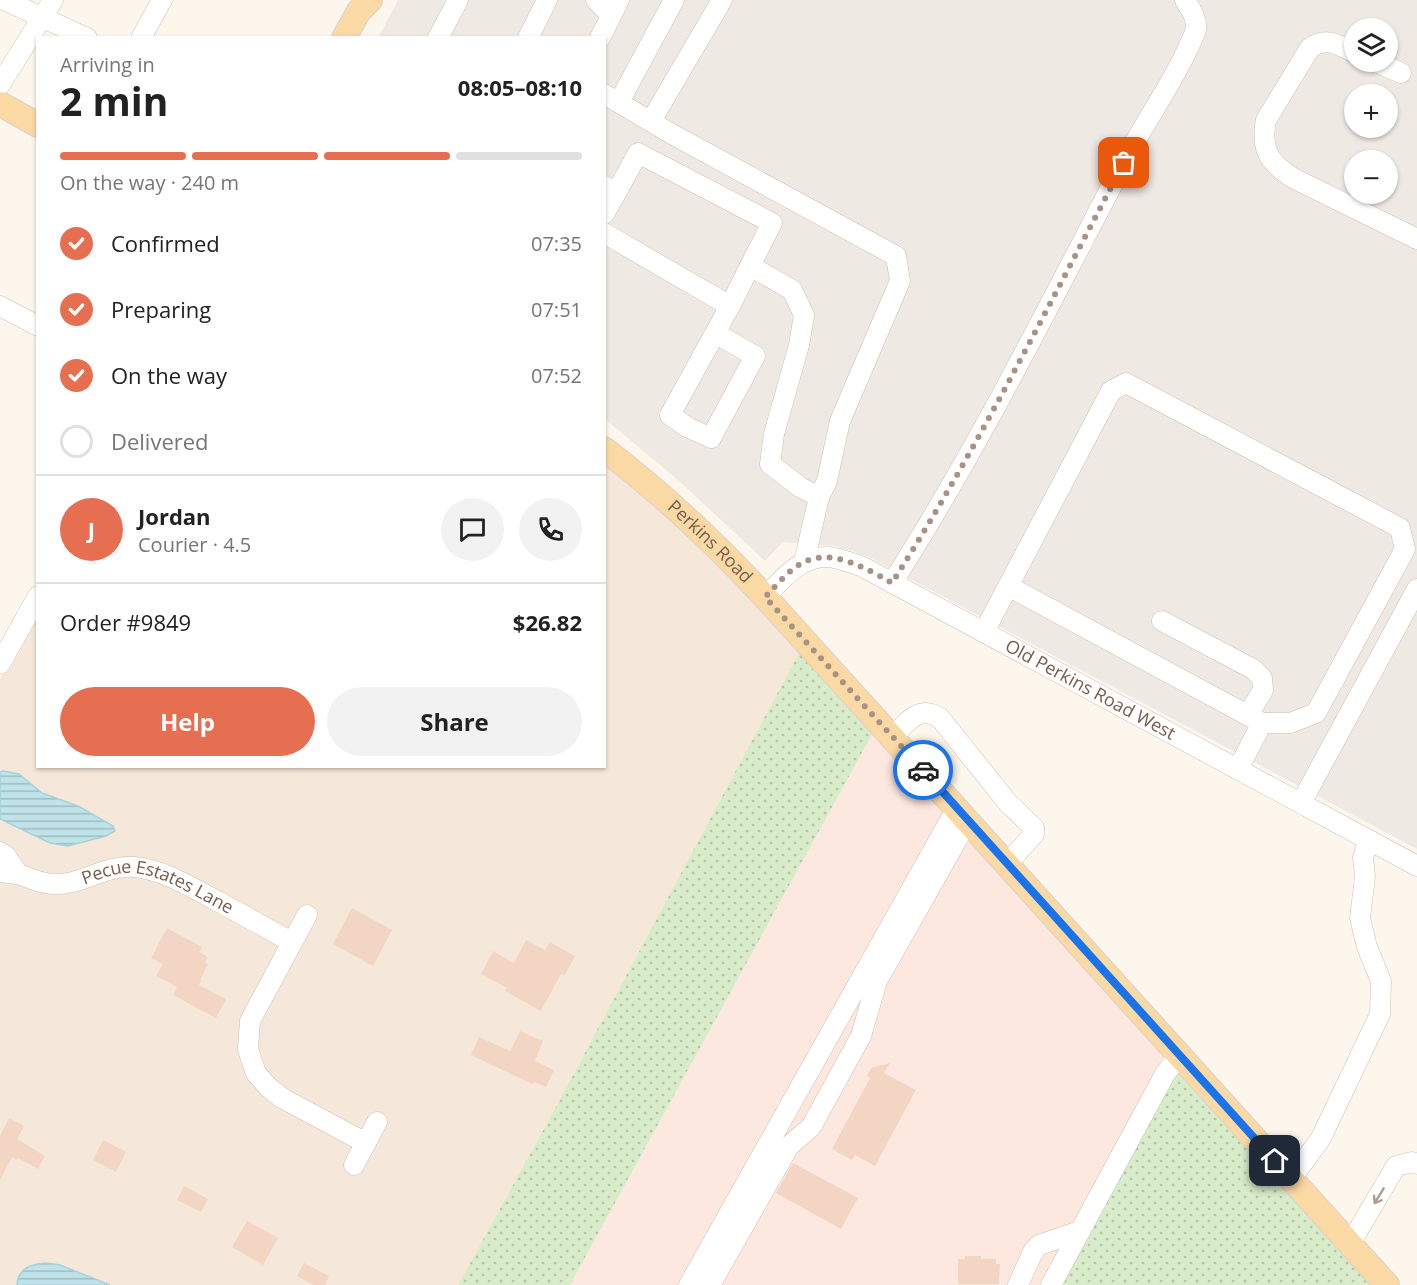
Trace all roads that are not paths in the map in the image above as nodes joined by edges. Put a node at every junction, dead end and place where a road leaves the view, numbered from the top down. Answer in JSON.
{"nodes":[{"id":1,"x":4,"y":0,"type":"edge"},
{"id":2,"x":53,"y":0,"type":"edge"},
{"id":3,"x":162,"y":0,"type":"edge"},
{"id":4,"x":458,"y":0,"type":"edge"},
{"id":5,"x":547,"y":0,"type":"edge"},
{"id":6,"x":596,"y":0,"type":"edge"},
{"id":7,"x":674,"y":0,"type":"edge"},
{"id":8,"x":722,"y":0,"type":"edge"},
{"id":9,"x":1185,"y":0,"type":"edge"},
{"id":10,"x":364,"y":4,"type":"edge"},
{"id":11,"x":615,"y":8,"type":"edge"},
{"id":12,"x":43,"y":17,"type":"junction"},
{"id":13,"x":83,"y":36,"type":"edge"},
{"id":14,"x":142,"y":36,"type":"edge"},
{"id":15,"x":345,"y":36,"type":"edge"},
{"id":16,"x":439,"y":36,"type":"edge"},
{"id":17,"x":529,"y":36,"type":"edge"},
{"id":18,"x":601,"y":36,"type":"edge"},
{"id":19,"x":1344,"y":48,"type":"edge"},
{"id":20,"x":1398,"y":72,"type":"edge"},
{"id":21,"x":1401,"y":73,"type":"dead end"},
{"id":22,"x":0,"y":85,"type":"edge"},
{"id":23,"x":612,"y":98,"type":"edge"},
{"id":24,"x":0,"y":104,"type":"edge"},
{"id":25,"x":651,"y":121,"type":"junction"},
{"id":26,"x":36,"y":124,"type":"edge"},
{"id":27,"x":610,"y":190,"type":"edge"},
{"id":28,"x":606,"y":206,"type":"edge"},
{"id":29,"x":606,"y":234,"type":"edge"},
{"id":30,"x":1417,"y":239,"type":"edge"},
{"id":31,"x":750,"y":266,"type":"junction"},
{"id":32,"x":0,"y":306,"type":"edge"},
{"id":33,"x":730,"y":306,"type":"junction"},
{"id":34,"x":36,"y":325,"type":"edge"},
{"id":35,"x":715,"y":333,"type":"junction"},
{"id":36,"x":606,"y":451,"type":"edge"},
{"id":37,"x":819,"y":496,"type":"junction"},
{"id":38,"x":804,"y":562,"type":"junction"},
{"id":39,"x":892,"y":583,"type":"junction"},
{"id":40,"x":1008,"y":586,"type":"junction"},
{"id":41,"x":1417,"y":590,"type":"edge"},
{"id":42,"x":765,"y":597,"type":"junction"},
{"id":43,"x":36,"y":600,"type":"edge"},
{"id":44,"x":1162,"y":621,"type":"dead end"},
{"id":45,"x":984,"y":632,"type":"junction"},
{"id":46,"x":0,"y":664,"type":"edge"},
{"id":47,"x":1255,"y":719,"type":"junction"},
{"id":48,"x":892,"y":737,"type":"junction"},
{"id":49,"x":1238,"y":769,"type":"junction"},
{"id":50,"x":1301,"y":803,"type":"junction"},
{"id":51,"x":963,"y":814,"type":"junction"},
{"id":52,"x":1369,"y":840,"type":"junction"},
{"id":53,"x":0,"y":852,"type":"edge"},
{"id":54,"x":1007,"y":864,"type":"junction"},
{"id":55,"x":1417,"y":866,"type":"edge"},
{"id":56,"x":9,"y":873,"type":"edge"},
{"id":57,"x":307,"y":915,"type":"dead end"},
{"id":58,"x":291,"y":942,"type":"junction"},
{"id":59,"x":1179,"y":1055,"type":"junction"},
{"id":60,"x":377,"y":1122,"type":"dead end"},
{"id":61,"x":366,"y":1143,"type":"junction"},
{"id":62,"x":1417,"y":1164,"type":"edge"},
{"id":63,"x":354,"y":1165,"type":"dead end"},
{"id":64,"x":1291,"y":1179,"type":"junction"},
{"id":65,"x":1080,"y":1231,"type":"junction"},
{"id":66,"x":1350,"y":1244,"type":"junction"},
{"id":67,"x":689,"y":1285,"type":"edge"},
{"id":68,"x":710,"y":1285,"type":"edge"},
{"id":69,"x":1018,"y":1285,"type":"edge"},
{"id":70,"x":1051,"y":1285,"type":"edge"},
{"id":71,"x":1386,"y":1285,"type":"edge"}],
"edges":[{"from":1,"to":12,"type":"street"},
{"from":2,"to":12,"type":"street"},
{"from":3,"to":14,"type":"street"},
{"from":4,"to":16,"type":"street"},
{"from":5,"to":17,"type":"street"},
{"from":6,"to":11,"type":"street"},
{"from":7,"to":23,"type":"street"},
{"from":8,"to":25,"type":"street"},
{"from":9,"to":39,"type":"street"},
{"from":10,"to":15,"type":"main road"},
{"from":11,"to":18,"type":"street"},
{"from":12,"to":13,"type":"street"},
{"from":12,"to":22,"type":"street"},
{"from":19,"to":30,"type":"street"},
{"from":20,"to":21,"type":"street"},
{"from":23,"to":25,"type":"street"},
{"from":24,"to":26,"type":"main road"},
{"from":25,"to":37,"type":"street"},
{"from":27,"to":28,"type":"street"},
{"from":27,"to":31,"type":"street"},
{"from":29,"to":33,"type":"street"},
{"from":31,"to":33,"type":"street"},
{"from":31,"to":37,"type":"street"},
{"from":32,"to":34,"type":"street"},
{"from":33,"to":35,"type":"street"},
{"from":35,"to":35,"type":"street"},
{"from":36,"to":42,"type":"main road","name":"Perkins Road"},
{"from":37,"to":38,"type":"street"},
{"from":38,"to":39,"type":"street","name":"Old Perkins Road West"},
{"from":38,"to":42,"type":"street"},
{"from":39,"to":45,"type":"street","name":"Old Perkins Road West"},
{"from":40,"to":45,"type":"street"},
{"from":40,"to":47,"type":"street"},
{"from":40,"to":47,"type":"street"},
{"from":41,"to":50,"type":"street"},
{"from":42,"to":48,"type":"main road","name":"Perkins Road"},
{"from":43,"to":46,"type":"street"},
{"from":44,"to":47,"type":"street"},
{"from":45,"to":49,"type":"street","name":"Old Perkins Road West"},
{"from":47,"to":49,"type":"street"},
{"from":48,"to":51,"type":"main road","name":"Perkins Road"},
{"from":48,"to":54,"type":"street"},
{"from":49,"to":50,"type":"street","name":"Old Perkins Road West"},
{"from":50,"to":52,"type":"street","name":"Old Perkins Road West"},
{"from":51,"to":54,"type":"main road","name":"Perkins Road"},
{"from":51,"to":67,"type":"street"},
{"from":51,"to":68,"type":"street"},
{"from":52,"to":55,"type":"street","name":"Old Perkins Road West"},
{"from":52,"to":64,"type":"street"},
{"from":53,"to":56,"type":"street","name":"Pecue Estates Lane"},
{"from":54,"to":59,"type":"main road","name":"Perkins Road"},
{"from":56,"to":58,"type":"street","name":"Pecue Estates Lane"},
{"from":57,"to":58,"type":"street"},
{"from":58,"to":61,"type":"street"},
{"from":59,"to":64,"type":"main road","name":"Perkins Road"},
{"from":59,"to":65,"type":"street"},
{"from":60,"to":61,"type":"street"},
{"from":61,"to":63,"type":"street"},
{"from":62,"to":66,"type":"street","one_way":true},
{"from":64,"to":66,"type":"main road","name":"Perkins Road"},
{"from":65,"to":69,"type":"street"},
{"from":65,"to":70,"type":"street"},
{"from":66,"to":71,"type":"main road","name":"Perkins Road"}]}
